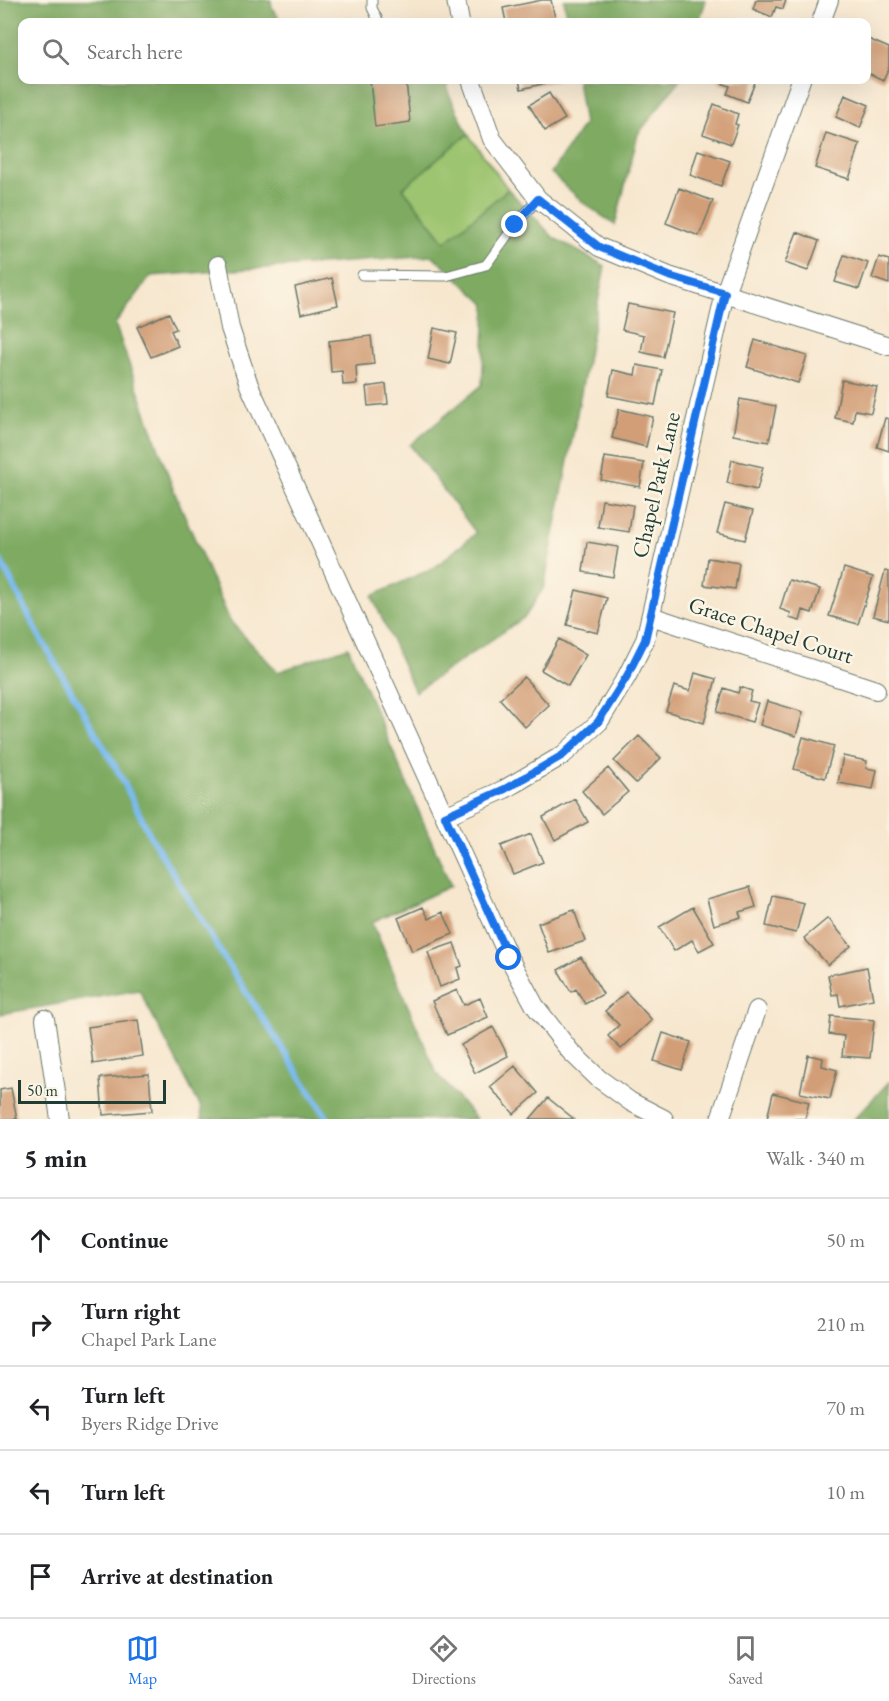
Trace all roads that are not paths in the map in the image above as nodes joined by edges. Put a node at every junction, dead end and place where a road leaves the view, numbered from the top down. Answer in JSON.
{"nodes":[{"id":1,"x":372,"y":0,"type":"edge"},
{"id":2,"x":456,"y":0,"type":"edge"},
{"id":3,"x":829,"y":0,"type":"edge"},
{"id":4,"x":377,"y":18,"type":"edge"},
{"id":5,"x":459,"y":18,"type":"edge"},
{"id":6,"x":822,"y":18,"type":"edge"},
{"id":7,"x":472,"y":84,"type":"edge"},
{"id":8,"x":800,"y":84,"type":"edge"},
{"id":9,"x":538,"y":199,"type":"junction"},
{"id":10,"x":218,"y":265,"type":"dead end"},
{"id":11,"x":363,"y":275,"type":"dead end"},
{"id":12,"x":725,"y":293,"type":"junction"},
{"id":13,"x":889,"y":346,"type":"edge"},
{"id":14,"x":651,"y":616,"type":"junction"},
{"id":15,"x":876,"y":690,"type":"dead end"},
{"id":16,"x":445,"y":816,"type":"junction"},
{"id":17,"x":757,"y":1010,"type":"dead end"},
{"id":18,"x":45,"y":1019,"type":"dead end"},
{"id":19,"x":60,"y":1119,"type":"edge"},
{"id":20,"x":664,"y":1119,"type":"edge"},
{"id":21,"x":720,"y":1119,"type":"edge"}],
"edges":[{"from":1,"to":4,"type":"lane"},
{"from":2,"to":5,"type":"street"},
{"from":3,"to":6,"type":"street"},
{"from":7,"to":9,"type":"street"},
{"from":8,"to":12,"type":"street","name":"Chapel Park Lane"},
{"from":9,"to":11,"type":"lane"},
{"from":9,"to":12,"type":"street"},
{"from":10,"to":16,"type":"street"},
{"from":12,"to":13,"type":"street"},
{"from":12,"to":14,"type":"street","name":"Chapel Park Lane"},
{"from":14,"to":15,"type":"street","name":"Grace Chapel Court"},
{"from":14,"to":16,"type":"street","name":"Chapel Park Lane"},
{"from":16,"to":20,"type":"street"},
{"from":17,"to":21,"type":"street"},
{"from":18,"to":19,"type":"street"}]}
